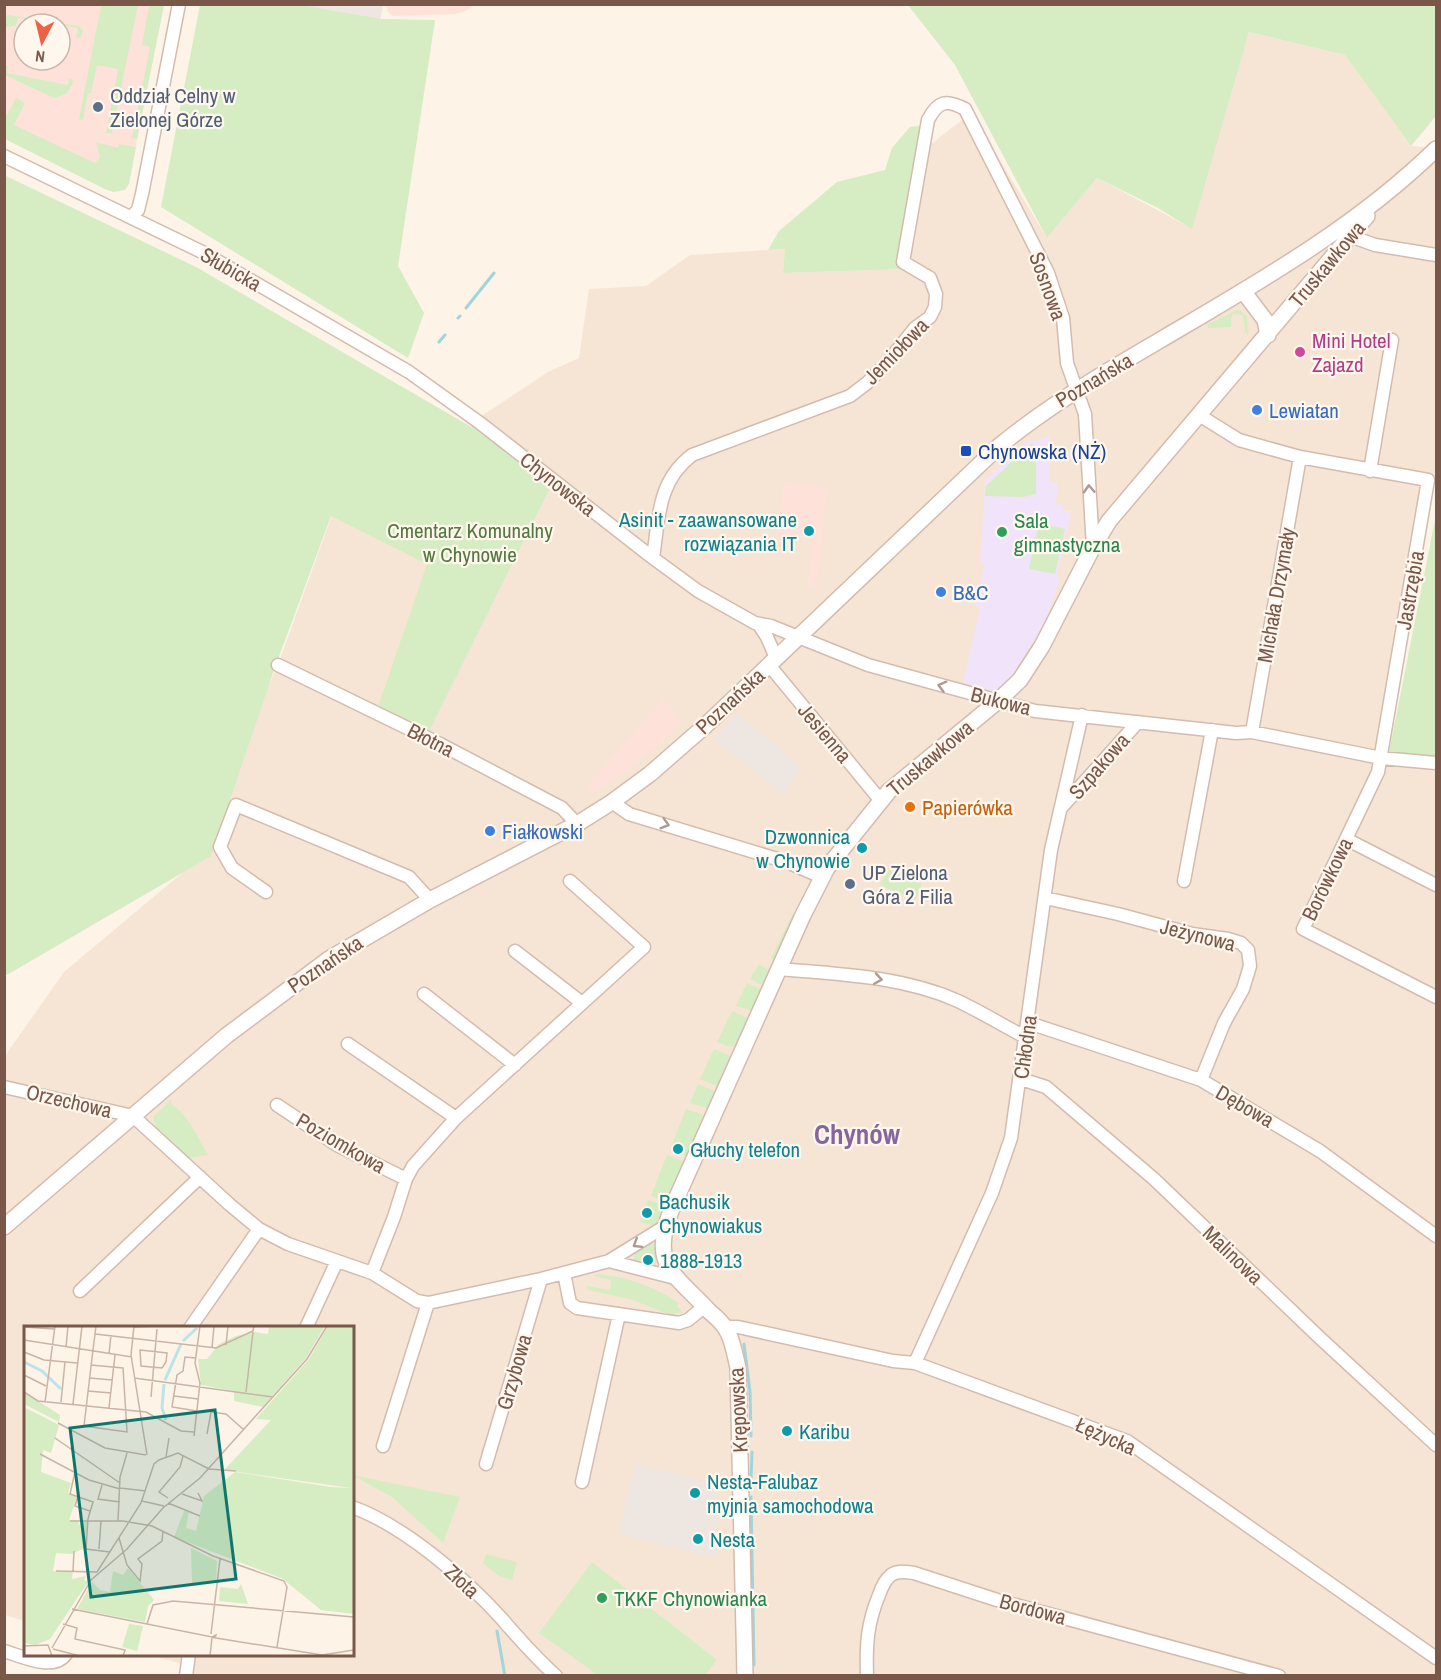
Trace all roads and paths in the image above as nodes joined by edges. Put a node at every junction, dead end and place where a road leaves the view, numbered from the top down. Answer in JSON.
{"nodes":[{"id":1,"x":179,"y":4,"type":"edge"},
{"id":2,"x":964,"y":109,"type":"joint"},
{"id":3,"x":1437,"y":149,"type":"edge"},
{"id":4,"x":4,"y":156,"type":"edge"},
{"id":5,"x":1387,"y":194,"type":"junction"},
{"id":6,"x":131,"y":217,"type":"junction"},
{"id":7,"x":1350,"y":236,"type":"junction"},
{"id":8,"x":1437,"y":255,"type":"edge"},
{"id":9,"x":1243,"y":291,"type":"junction"},
{"id":10,"x":1268,"y":335,"type":"junction"},
{"id":11,"x":1392,"y":340,"type":"dead end"},
{"id":12,"x":1077,"y":389,"type":"junction"},
{"id":13,"x":447,"y":400,"type":"joint"},
{"id":14,"x":1199,"y":415,"type":"junction"},
{"id":15,"x":1300,"y":457,"type":"junction"},
{"id":16,"x":1370,"y":471,"type":"junction"},
{"id":17,"x":1093,"y":547,"type":"junction"},
{"id":18,"x":653,"y":558,"type":"junction"},
{"id":19,"x":759,"y":625,"type":"junction"},
{"id":20,"x":798,"y":638,"type":"junction"},
{"id":21,"x":772,"y":662,"type":"junction"},
{"id":22,"x":278,"y":665,"type":"dead end"},
{"id":23,"x":998,"y":701,"type":"junction"},
{"id":24,"x":1082,"y":715,"type":"junction"},
{"id":25,"x":1138,"y":722,"type":"junction"},
{"id":26,"x":1212,"y":730,"type":"junction"},
{"id":27,"x":1252,"y":732,"type":"junction"},
{"id":28,"x":1381,"y":758,"type":"junction"},
{"id":29,"x":1437,"y":763,"type":"edge"},
{"id":30,"x":881,"y":801,"type":"junction"},
{"id":31,"x":612,"y":802,"type":"junction"},
{"id":32,"x":1060,"y":810,"type":"junction"},
{"id":33,"x":577,"y":824,"type":"junction"},
{"id":34,"x":1347,"y":839,"type":"junction"},
{"id":35,"x":822,"y":877,"type":"junction"},
{"id":36,"x":570,"y":880,"type":"dead end"},
{"id":37,"x":1184,"y":882,"type":"dead end"},
{"id":38,"x":1437,"y":885,"type":"edge"},
{"id":39,"x":266,"y":892,"type":"dead end"},
{"id":40,"x":1045,"y":898,"type":"junction"},
{"id":41,"x":430,"y":900,"type":"junction"},
{"id":42,"x":515,"y":951,"type":"dead end"},
{"id":43,"x":778,"y":969,"type":"junction"},
{"id":44,"x":424,"y":994,"type":"dead end"},
{"id":45,"x":1437,"y":997,"type":"edge"},
{"id":46,"x":582,"y":1004,"type":"junction"},
{"id":47,"x":1029,"y":1023,"type":"junction"},
{"id":48,"x":1027,"y":1038,"type":"junction"},
{"id":49,"x":348,"y":1044,"type":"dead end"},
{"id":50,"x":515,"y":1065,"type":"junction"},
{"id":51,"x":1021,"y":1079,"type":"junction"},
{"id":52,"x":1201,"y":1080,"type":"junction"},
{"id":53,"x":4,"y":1087,"type":"edge"},
{"id":54,"x":277,"y":1105,"type":"dead end"},
{"id":55,"x":133,"y":1116,"type":"junction"},
{"id":56,"x":456,"y":1118,"type":"junction"},
{"id":57,"x":200,"y":1177,"type":"junction"},
{"id":58,"x":406,"y":1179,"type":"junction"},
{"id":59,"x":4,"y":1227,"type":"edge"},
{"id":60,"x":664,"y":1227,"type":"junction"},
{"id":61,"x":259,"y":1229,"type":"junction"},
{"id":62,"x":1437,"y":1236,"type":"edge"},
{"id":63,"x":337,"y":1261,"type":"junction"},
{"id":64,"x":609,"y":1261,"type":"junction"},
{"id":65,"x":372,"y":1273,"type":"junction"},
{"id":66,"x":564,"y":1273,"type":"junction"},
{"id":67,"x":675,"y":1278,"type":"junction"},
{"id":68,"x":541,"y":1279,"type":"junction"},
{"id":69,"x":80,"y":1291,"type":"dead end"},
{"id":70,"x":428,"y":1303,"type":"junction"},
{"id":71,"x":705,"y":1306,"type":"junction"},
{"id":72,"x":620,"y":1314,"type":"junction"},
{"id":73,"x":191,"y":1326,"type":"edge"},
{"id":74,"x":307,"y":1326,"type":"edge"},
{"id":75,"x":725,"y":1327,"type":"junction"},
{"id":76,"x":915,"y":1364,"type":"junction"},
{"id":77,"x":1437,"y":1445,"type":"edge"},
{"id":78,"x":382,"y":1446,"type":"dead end"},
{"id":79,"x":486,"y":1464,"type":"dead end"},
{"id":80,"x":582,"y":1482,"type":"dead end"},
{"id":81,"x":354,"y":1508,"type":"edge"},
{"id":82,"x":4,"y":1651,"type":"edge"},
{"id":83,"x":65,"y":1656,"type":"edge"},
{"id":84,"x":189,"y":1656,"type":"edge"},
{"id":85,"x":1437,"y":1658,"type":"edge"},
{"id":86,"x":186,"y":1676,"type":"edge"},
{"id":87,"x":555,"y":1676,"type":"edge"},
{"id":88,"x":745,"y":1676,"type":"edge"},
{"id":89,"x":867,"y":1676,"type":"edge"},
{"id":90,"x":1279,"y":1676,"type":"edge"}],
"edges":[{"from":1,"to":6,"type":"street"},
{"from":2,"to":12,"type":"street","name":"Sosnowa"},
{"from":2,"to":18,"type":"street","name":"Jemiołowa"},
{"from":3,"to":5,"type":"street","name":"Poznańska"},
{"from":4,"to":6,"type":"street","name":"Słubicka"},
{"from":5,"to":7,"type":"street","name":"Truskawkowa"},
{"from":5,"to":9,"type":"street","name":"Poznańska"},
{"from":6,"to":13,"type":"street","name":"Słubicka"},
{"from":7,"to":8,"type":"street"},
{"from":7,"to":10,"type":"street","name":"Truskawkowa"},
{"from":9,"to":10,"type":"street","name":"Truskawkowa"},
{"from":9,"to":12,"type":"street","name":"Poznańska"},
{"from":10,"to":14,"type":"street","name":"Truskawkowa"},
{"from":11,"to":16,"type":"street"},
{"from":17,"to":12,"type":"street","name":"Sosnowa","one_way":true},
{"from":12,"to":20,"type":"street","name":"Poznańska"},
{"from":13,"to":18,"type":"street","name":"Chynowska"},
{"from":14,"to":15,"type":"street","name":"Jastrzębia"},
{"from":14,"to":17,"type":"street","name":"Truskawkowa"},
{"from":15,"to":16,"type":"street","name":"Jastrzębia"},
{"from":15,"to":27,"type":"street","name":"Michała Drzymały"},
{"from":16,"to":28,"type":"street","name":"Jastrzębia"},
{"from":17,"to":23,"type":"street","name":"Truskawkowa"},
{"from":18,"to":19,"type":"street","name":"Chynowska"},
{"from":19,"to":20,"type":"street","name":"Chynowska"},
{"from":19,"to":21,"type":"street"},
{"from":20,"to":21,"type":"street","name":"Poznańska"},
{"from":23,"to":20,"type":"street","name":"Bukowa","one_way":true},
{"from":21,"to":30,"type":"street","name":"Jesienna"},
{"from":21,"to":31,"type":"street","name":"Poznańska"},
{"from":22,"to":33,"type":"street","name":"Błotna"},
{"from":23,"to":24,"type":"street","name":"Bukowa"},
{"from":23,"to":30,"type":"street","name":"Truskawkowa"},
{"from":24,"to":25,"type":"street","name":"Bukowa"},
{"from":24,"to":32,"type":"street","name":"Chłodna"},
{"from":25,"to":26,"type":"street","name":"Bukowa"},
{"from":25,"to":32,"type":"street","name":"Szpakowa"},
{"from":26,"to":27,"type":"street","name":"Bukowa"},
{"from":26,"to":37,"type":"street"},
{"from":27,"to":28,"type":"street","name":"Bukowa"},
{"from":28,"to":29,"type":"street","name":"Bukowa"},
{"from":28,"to":34,"type":"street","name":"Borówkowa"},
{"from":30,"to":35,"type":"street","name":"Truskawkowa"},
{"from":31,"to":33,"type":"street","name":"Poznańska"},
{"from":31,"to":35,"type":"street","one_way":true},
{"from":32,"to":40,"type":"street","name":"Chłodna"},
{"from":33,"to":41,"type":"street","name":"Poznańska"},
{"from":34,"to":38,"type":"street"},
{"from":34,"to":45,"type":"street","name":"Borówkowa"},
{"from":35,"to":43,"type":"street","name":"Truskawkowa"},
{"from":36,"to":46,"type":"street","name":"Poziomkowa"},
{"from":39,"to":41,"type":"street"},
{"from":40,"to":47,"type":"street","name":"Chłodna"},
{"from":40,"to":52,"type":"street","name":"Jeżynowa"},
{"from":41,"to":55,"type":"street","name":"Poznańska"},
{"from":42,"to":46,"type":"street"},
{"from":43,"to":48,"type":"street","one_way":true},
{"from":43,"to":60,"type":"street","name":"Truskawkowa"},
{"from":44,"to":50,"type":"street"},
{"from":46,"to":50,"type":"street","name":"Poziomkowa"},
{"from":47,"to":48,"type":"street","name":"Chłodna"},
{"from":47,"to":52,"type":"street","name":"Dębowa"},
{"from":48,"to":51,"type":"street","name":"Chłodna"},
{"from":49,"to":56,"type":"street"},
{"from":50,"to":56,"type":"street","name":"Poziomkowa"},
{"from":51,"to":76,"type":"street","name":"Chłodna"},
{"from":51,"to":77,"type":"street","name":"Malinowa"},
{"from":52,"to":62,"type":"street","name":"Dębowa"},
{"from":53,"to":55,"type":"street","name":"Orzechowa"},
{"from":54,"to":58,"type":"street","name":"Poziomkowa"},
{"from":55,"to":57,"type":"street"},
{"from":55,"to":59,"type":"street","name":"Poznańska"},
{"from":56,"to":58,"type":"street","name":"Poziomkowa"},
{"from":57,"to":61,"type":"street"},
{"from":57,"to":69,"type":"street"},
{"from":58,"to":65,"type":"street","name":"Poziomkowa"},
{"from":60,"to":64,"type":"street","one_way":true},
{"from":60,"to":67,"type":"street","name":"Truskawkowa"},
{"from":61,"to":63,"type":"street"},
{"from":61,"to":73,"type":"street"},
{"from":63,"to":65,"type":"street"},
{"from":63,"to":74,"type":"street"},
{"from":64,"to":66,"type":"street"},
{"from":64,"to":67,"type":"street","name":"Truskawkowa"},
{"from":65,"to":70,"type":"street"},
{"from":66,"to":68,"type":"street"},
{"from":66,"to":72,"type":"street"},
{"from":67,"to":71,"type":"street","name":"Truskawkowa"},
{"from":68,"to":70,"type":"street"},
{"from":68,"to":79,"type":"street","name":"Grzybowa"},
{"from":70,"to":78,"type":"street"},
{"from":71,"to":72,"type":"street"},
{"from":71,"to":75,"type":"street","name":"Truskawkowa"},
{"from":72,"to":80,"type":"street"},
{"from":75,"to":76,"type":"street","name":"Łężycka"},
{"from":75,"to":88,"type":"street","name":"Krępowska"},
{"from":76,"to":85,"type":"street","name":"Łężycka"},
{"from":81,"to":87,"type":"street","name":"Złota"},
{"from":82,"to":83,"type":"street"},
{"from":84,"to":86,"type":"street"},
{"from":89,"to":90,"type":"street","name":"Bordowa"}]}
